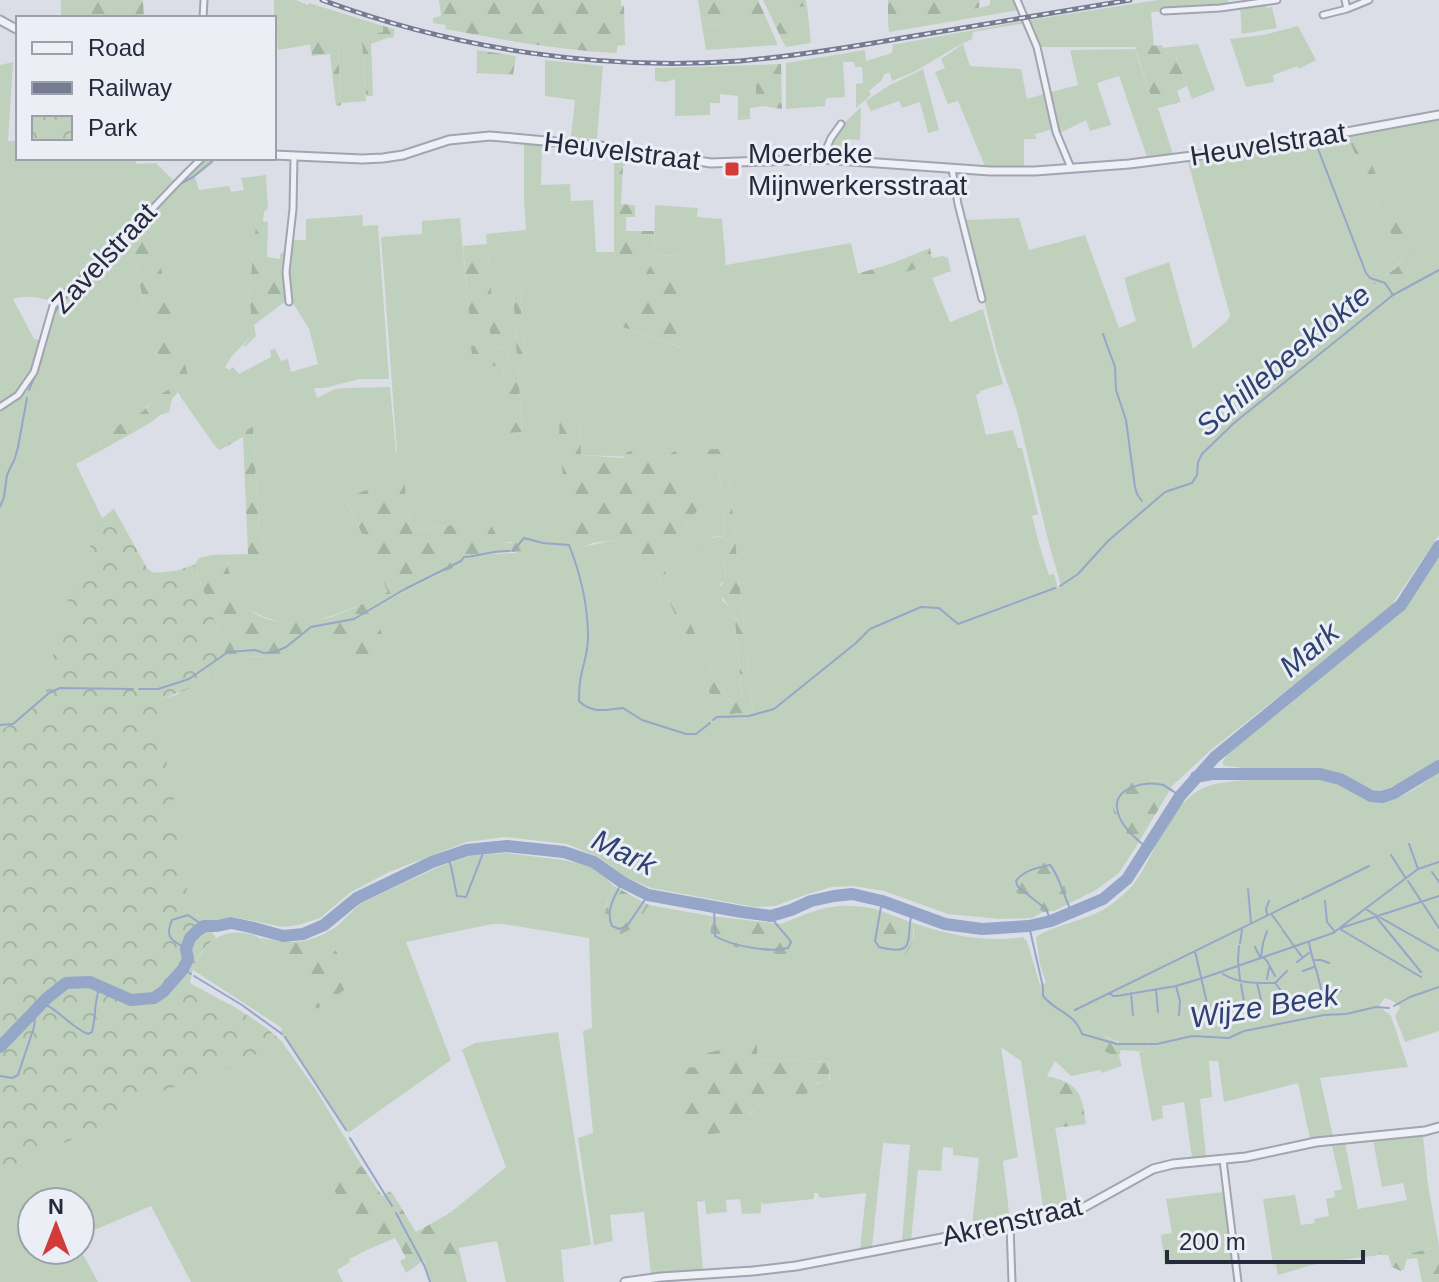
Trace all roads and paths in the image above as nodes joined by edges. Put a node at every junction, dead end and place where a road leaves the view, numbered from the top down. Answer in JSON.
{"nodes":[{"id":1,"x":1017,"y":0,"type":"edge"},
{"id":2,"x":1277,"y":0,"type":"edge"},
{"id":3,"x":1345,"y":0,"type":"edge"},
{"id":4,"x":1369,"y":0,"type":"edge"},
{"id":5,"x":1347,"y":9,"type":"junction"},
{"id":6,"x":1164,"y":11,"type":"dead end"},
{"id":7,"x":1323,"y":15,"type":"dead end"},
{"id":8,"x":1439,"y":115,"type":"edge"},
{"id":9,"x":841,"y":124,"type":"dead end"},
{"id":10,"x":276,"y":155,"type":"edge"},
{"id":11,"x":294,"y":157,"type":"junction"},
{"id":12,"x":822,"y":159,"type":"junction"},
{"id":13,"x":200,"y":160,"type":"edge"},
{"id":14,"x":1071,"y":168,"type":"junction"},
{"id":15,"x":952,"y":169,"type":"junction"},
{"id":16,"x":982,"y":299,"type":"dead end"},
{"id":17,"x":289,"y":302,"type":"dead end"},
{"id":18,"x":0,"y":407,"type":"edge"},
{"id":19,"x":1439,"y":1127,"type":"edge"},
{"id":20,"x":1223,"y":1160,"type":"junction"},
{"id":21,"x":1010,"y":1225,"type":"junction"},
{"id":22,"x":625,"y":1282,"type":"edge"},
{"id":23,"x":1012,"y":1282,"type":"edge"},
{"id":24,"x":1238,"y":1282,"type":"edge"}],
"edges":[{"from":1,"to":14,"type":"street"},
{"from":2,"to":6,"type":"street"},
{"from":3,"to":5,"type":"street"},
{"from":4,"to":5,"type":"street"},
{"from":5,"to":7,"type":"street"},
{"from":8,"to":14,"type":"street","name":"Heuvelstraat"},
{"from":9,"to":12,"type":"street"},
{"from":10,"to":11,"type":"street","name":"Heuvelstraat"},
{"from":11,"to":12,"type":"street","name":"Heuvelstraat"},
{"from":11,"to":17,"type":"street"},
{"from":12,"to":15,"type":"street","name":"Heuvelstraat"},
{"from":13,"to":18,"type":"street","name":"Zavelstraat"},
{"from":14,"to":15,"type":"street","name":"Heuvelstraat"},
{"from":15,"to":16,"type":"street"},
{"from":19,"to":20,"type":"street","name":"Akrenstraat"},
{"from":20,"to":21,"type":"street","name":"Akrenstraat"},
{"from":20,"to":24,"type":"street"},
{"from":21,"to":22,"type":"street","name":"Akrenstraat"},
{"from":21,"to":23,"type":"street"}]}
